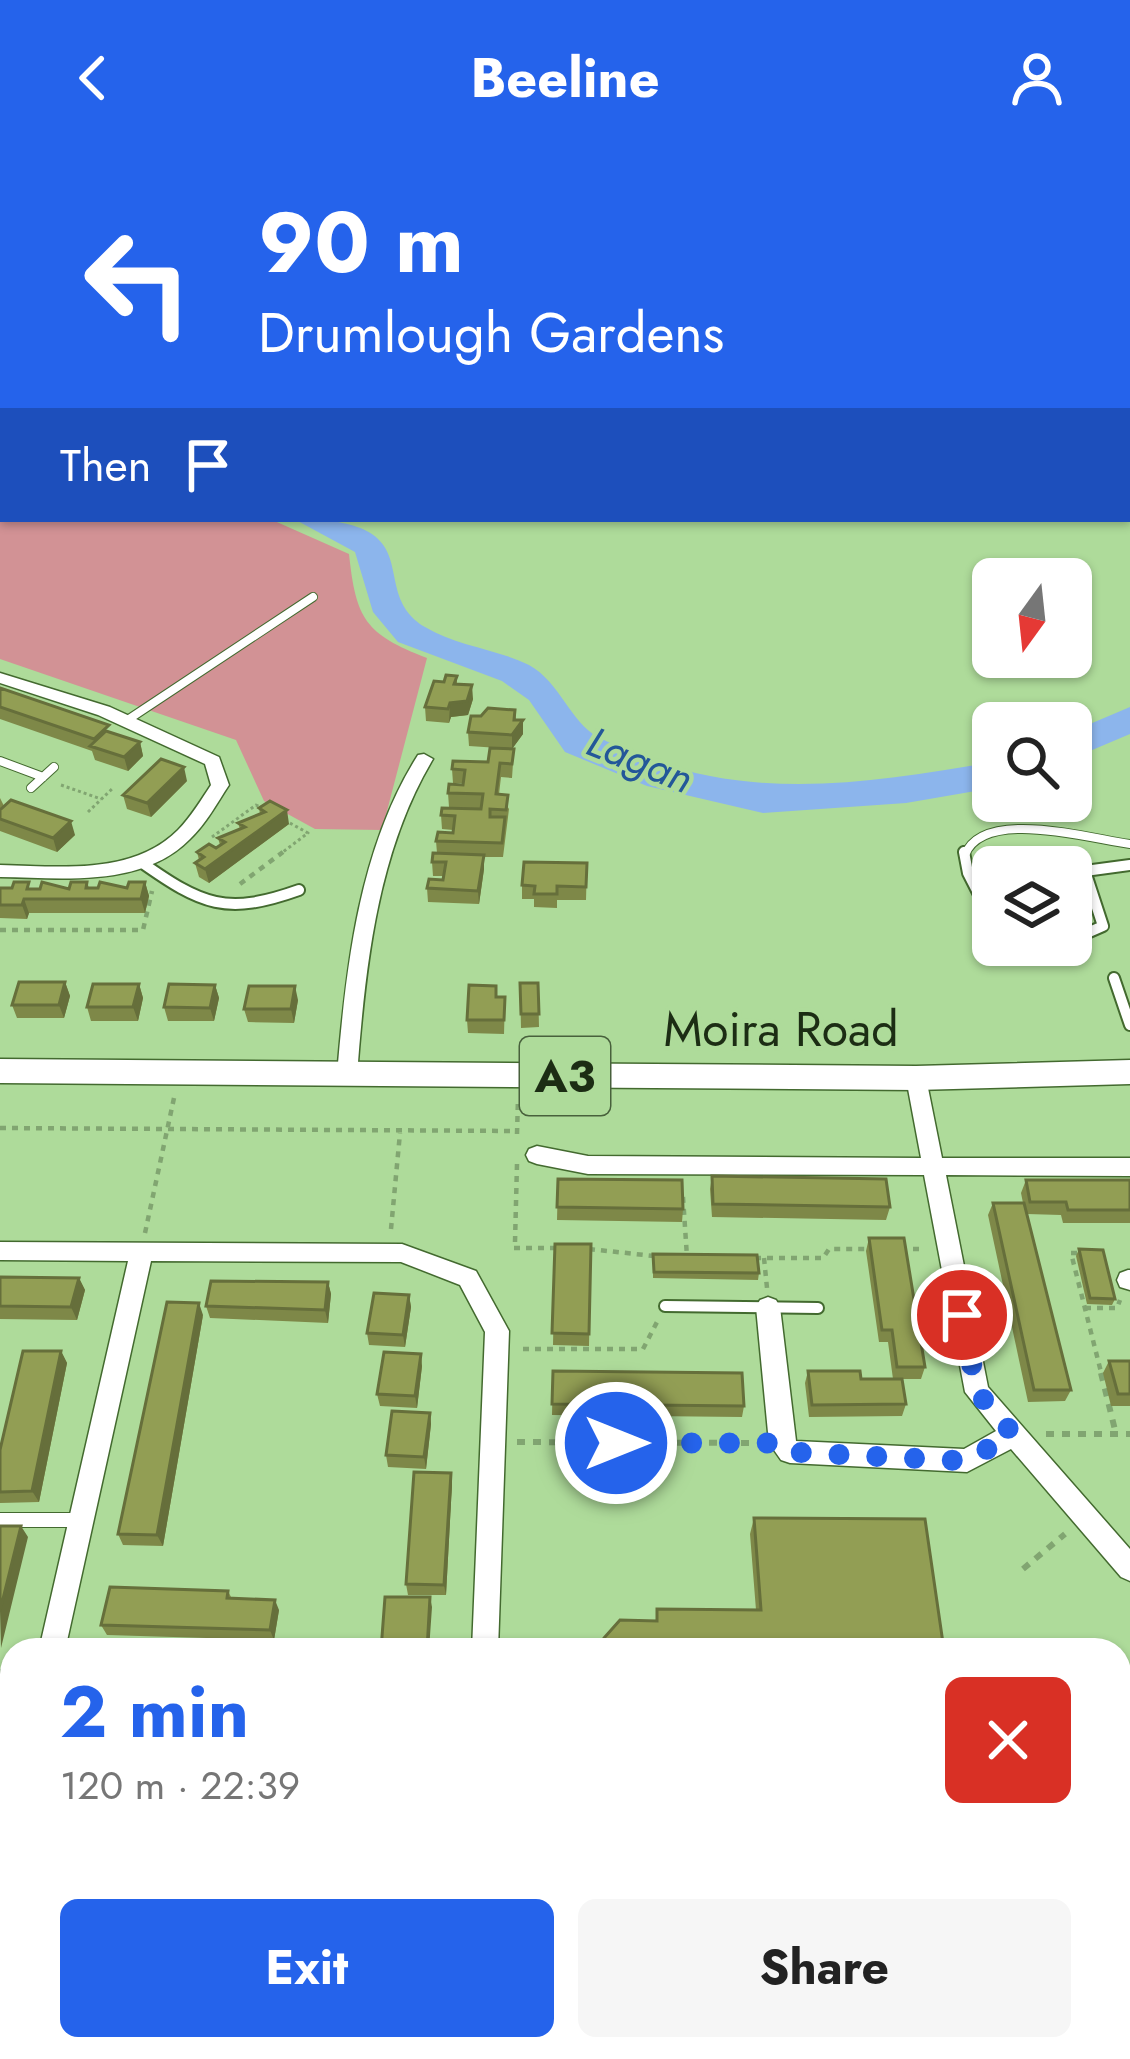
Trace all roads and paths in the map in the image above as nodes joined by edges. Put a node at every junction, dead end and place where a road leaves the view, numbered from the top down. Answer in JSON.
{"nodes":[{"id":1,"x":313,"y":597,"type":"dead end"},
{"id":2,"x":0,"y":677,"type":"edge"},
{"id":3,"x":126,"y":721,"type":"junction"},
{"id":4,"x":424,"y":759,"type":"dead end"},
{"id":5,"x":0,"y":761,"type":"edge"},
{"id":6,"x":54,"y":767,"type":"dead end"},
{"id":7,"x":44,"y":776,"type":"junction"},
{"id":8,"x":31,"y":788,"type":"dead end"},
{"id":9,"x":113,"y":788,"type":"dead end"},
{"id":10,"x":101,"y":800,"type":"junction"},
{"id":11,"x":88,"y":812,"type":"dead end"},
{"id":12,"x":180,"y":840,"type":"junction"},
{"id":13,"x":1130,"y":844,"type":"edge"},
{"id":14,"x":141,"y":862,"type":"junction"},
{"id":15,"x":1130,"y":865,"type":"edge"},
{"id":16,"x":1092,"y":870,"type":"edge"},
{"id":17,"x":0,"y":871,"type":"edge"},
{"id":18,"x":163,"y":878,"type":"junction"},
{"id":19,"x":972,"y":881,"type":"edge"},
{"id":20,"x":299,"y":890,"type":"dead end"},
{"id":21,"x":1092,"y":892,"type":"edge"},
{"id":22,"x":220,"y":906,"type":"junction"},
{"id":23,"x":0,"y":930,"type":"edge"},
{"id":24,"x":1092,"y":931,"type":"edge"},
{"id":25,"x":1114,"y":978,"type":"dead end"},
{"id":26,"x":1130,"y":1025,"type":"edge"},
{"id":27,"x":0,"y":1071,"type":"edge"},
{"id":28,"x":1130,"y":1072,"type":"edge"},
{"id":29,"x":179,"y":1073,"type":"junction"},
{"id":30,"x":347,"y":1075,"type":"junction"},
{"id":31,"x":916,"y":1078,"type":"junction"},
{"id":32,"x":0,"y":1128,"type":"edge"},
{"id":33,"x":167,"y":1129,"type":"junction"},
{"id":34,"x":400,"y":1131,"type":"junction"},
{"id":35,"x":518,"y":1131,"type":"dead end"},
{"id":36,"x":537,"y":1155,"type":"dead end"},
{"id":37,"x":680,"y":1166,"type":"junction"},
{"id":38,"x":932,"y":1166,"type":"junction"},
{"id":39,"x":1130,"y":1167,"type":"edge"},
{"id":40,"x":514,"y":1248,"type":"dead end"},
{"id":41,"x":560,"y":1249,"type":"edge"},
{"id":42,"x":583,"y":1249,"type":"edge"},
{"id":43,"x":877,"y":1249,"type":"edge"},
{"id":44,"x":901,"y":1249,"type":"edge"},
{"id":45,"x":949,"y":1249,"type":"junction"},
{"id":46,"x":0,"y":1250,"type":"edge"},
{"id":47,"x":142,"y":1251,"type":"junction"},
{"id":48,"x":388,"y":1253,"type":"junction"},
{"id":49,"x":1086,"y":1253,"type":"edge"},
{"id":50,"x":687,"y":1257,"type":"junction"},
{"id":51,"x":706,"y":1257,"type":"edge"},
{"id":52,"x":745,"y":1258,"type":"edge"},
{"id":53,"x":764,"y":1258,"type":"junction"},
{"id":54,"x":1129,"y":1280,"type":"edge"},
{"id":55,"x":665,"y":1306,"type":"joint"},
{"id":56,"x":768,"y":1307,"type":"junction"},
{"id":57,"x":818,"y":1308,"type":"dead end"},
{"id":58,"x":1085,"y":1308,"type":"junction"},
{"id":59,"x":496,"y":1349,"type":"junction"},
{"id":60,"x":1013,"y":1434,"type":"junction"},
{"id":61,"x":1116,"y":1434,"type":"junction"},
{"id":62,"x":1130,"y":1434,"type":"edge"},
{"id":63,"x":492,"y":1442,"type":"junction"},
{"id":64,"x":781,"y":1443,"type":"junction"},
{"id":65,"x":1086,"y":1516,"type":"junction"},
{"id":66,"x":0,"y":1520,"type":"edge"},
{"id":67,"x":81,"y":1520,"type":"junction"},
{"id":68,"x":1130,"y":1568,"type":"edge"},
{"id":69,"x":1023,"y":1569,"type":"dead end"},
{"id":70,"x":55,"y":1638,"type":"edge"},
{"id":71,"x":485,"y":1638,"type":"edge"}],
"edges":[{"from":1,"to":3,"type":"lane"},
{"from":2,"to":3,"type":"street"},
{"from":3,"to":12,"type":"street"},
{"from":4,"to":30,"type":"street"},
{"from":5,"to":7,"type":"lane"},
{"from":6,"to":7,"type":"lane"},
{"from":7,"to":8,"type":"lane"},
{"from":7,"to":10,"type":"path"},
{"from":9,"to":10,"type":"path"},
{"from":10,"to":11,"type":"path"},
{"from":12,"to":14,"type":"street"},
{"from":12,"to":22,"type":"path"},
{"from":13,"to":19,"type":"lane"},
{"from":14,"to":17,"type":"street"},
{"from":14,"to":18,"type":"lane"},
{"from":15,"to":16,"type":"lane"},
{"from":18,"to":22,"type":"lane"},
{"from":18,"to":23,"type":"path"},
{"from":20,"to":22,"type":"lane"},
{"from":21,"to":24,"type":"lane"},
{"from":25,"to":26,"type":"lane"},
{"from":27,"to":29,"type":"highway","name":"Moira Road","number":"A3"},
{"from":28,"to":31,"type":"highway","name":"Moira Road","number":"A3"},
{"from":29,"to":30,"type":"highway","name":"Moira Road","number":"A3"},
{"from":29,"to":33,"type":"path"},
{"from":30,"to":31,"type":"highway","name":"Moira Road","number":"A3"},
{"from":31,"to":38,"type":"street"},
{"from":32,"to":33,"type":"path"},
{"from":33,"to":34,"type":"path"},
{"from":33,"to":47,"type":"path"},
{"from":34,"to":35,"type":"path"},
{"from":34,"to":48,"type":"path"},
{"from":36,"to":37,"type":"street"},
{"from":37,"to":38,"type":"street"},
{"from":37,"to":50,"type":"path"},
{"from":38,"to":39,"type":"street"},
{"from":38,"to":45,"type":"street"},
{"from":40,"to":41,"type":"path"},
{"from":42,"to":50,"type":"path"},
{"from":43,"to":53,"type":"path"},
{"from":44,"to":45,"type":"path"},
{"from":45,"to":60,"type":"street"},
{"from":46,"to":47,"type":"street"},
{"from":47,"to":48,"type":"street"},
{"from":47,"to":67,"type":"street"},
{"from":48,"to":59,"type":"street"},
{"from":49,"to":58,"type":"path"},
{"from":50,"to":51,"type":"path"},
{"from":52,"to":53,"type":"path"},
{"from":53,"to":56,"type":"path"},
{"from":54,"to":58,"type":"path"},
{"from":55,"to":56,"type":"lane"},
{"from":55,"to":59,"type":"path"},
{"from":56,"to":57,"type":"lane"},
{"from":56,"to":64,"type":"street"},
{"from":58,"to":61,"type":"path"},
{"from":59,"to":63,"type":"street"},
{"from":60,"to":61,"type":"path"},
{"from":60,"to":64,"type":"street"},
{"from":60,"to":65,"type":"street"},
{"from":61,"to":62,"type":"path"},
{"from":63,"to":64,"type":"path"},
{"from":63,"to":71,"type":"street"},
{"from":65,"to":68,"type":"street"},
{"from":65,"to":69,"type":"path"},
{"from":66,"to":67,"type":"lane"},
{"from":67,"to":70,"type":"street"}]}
